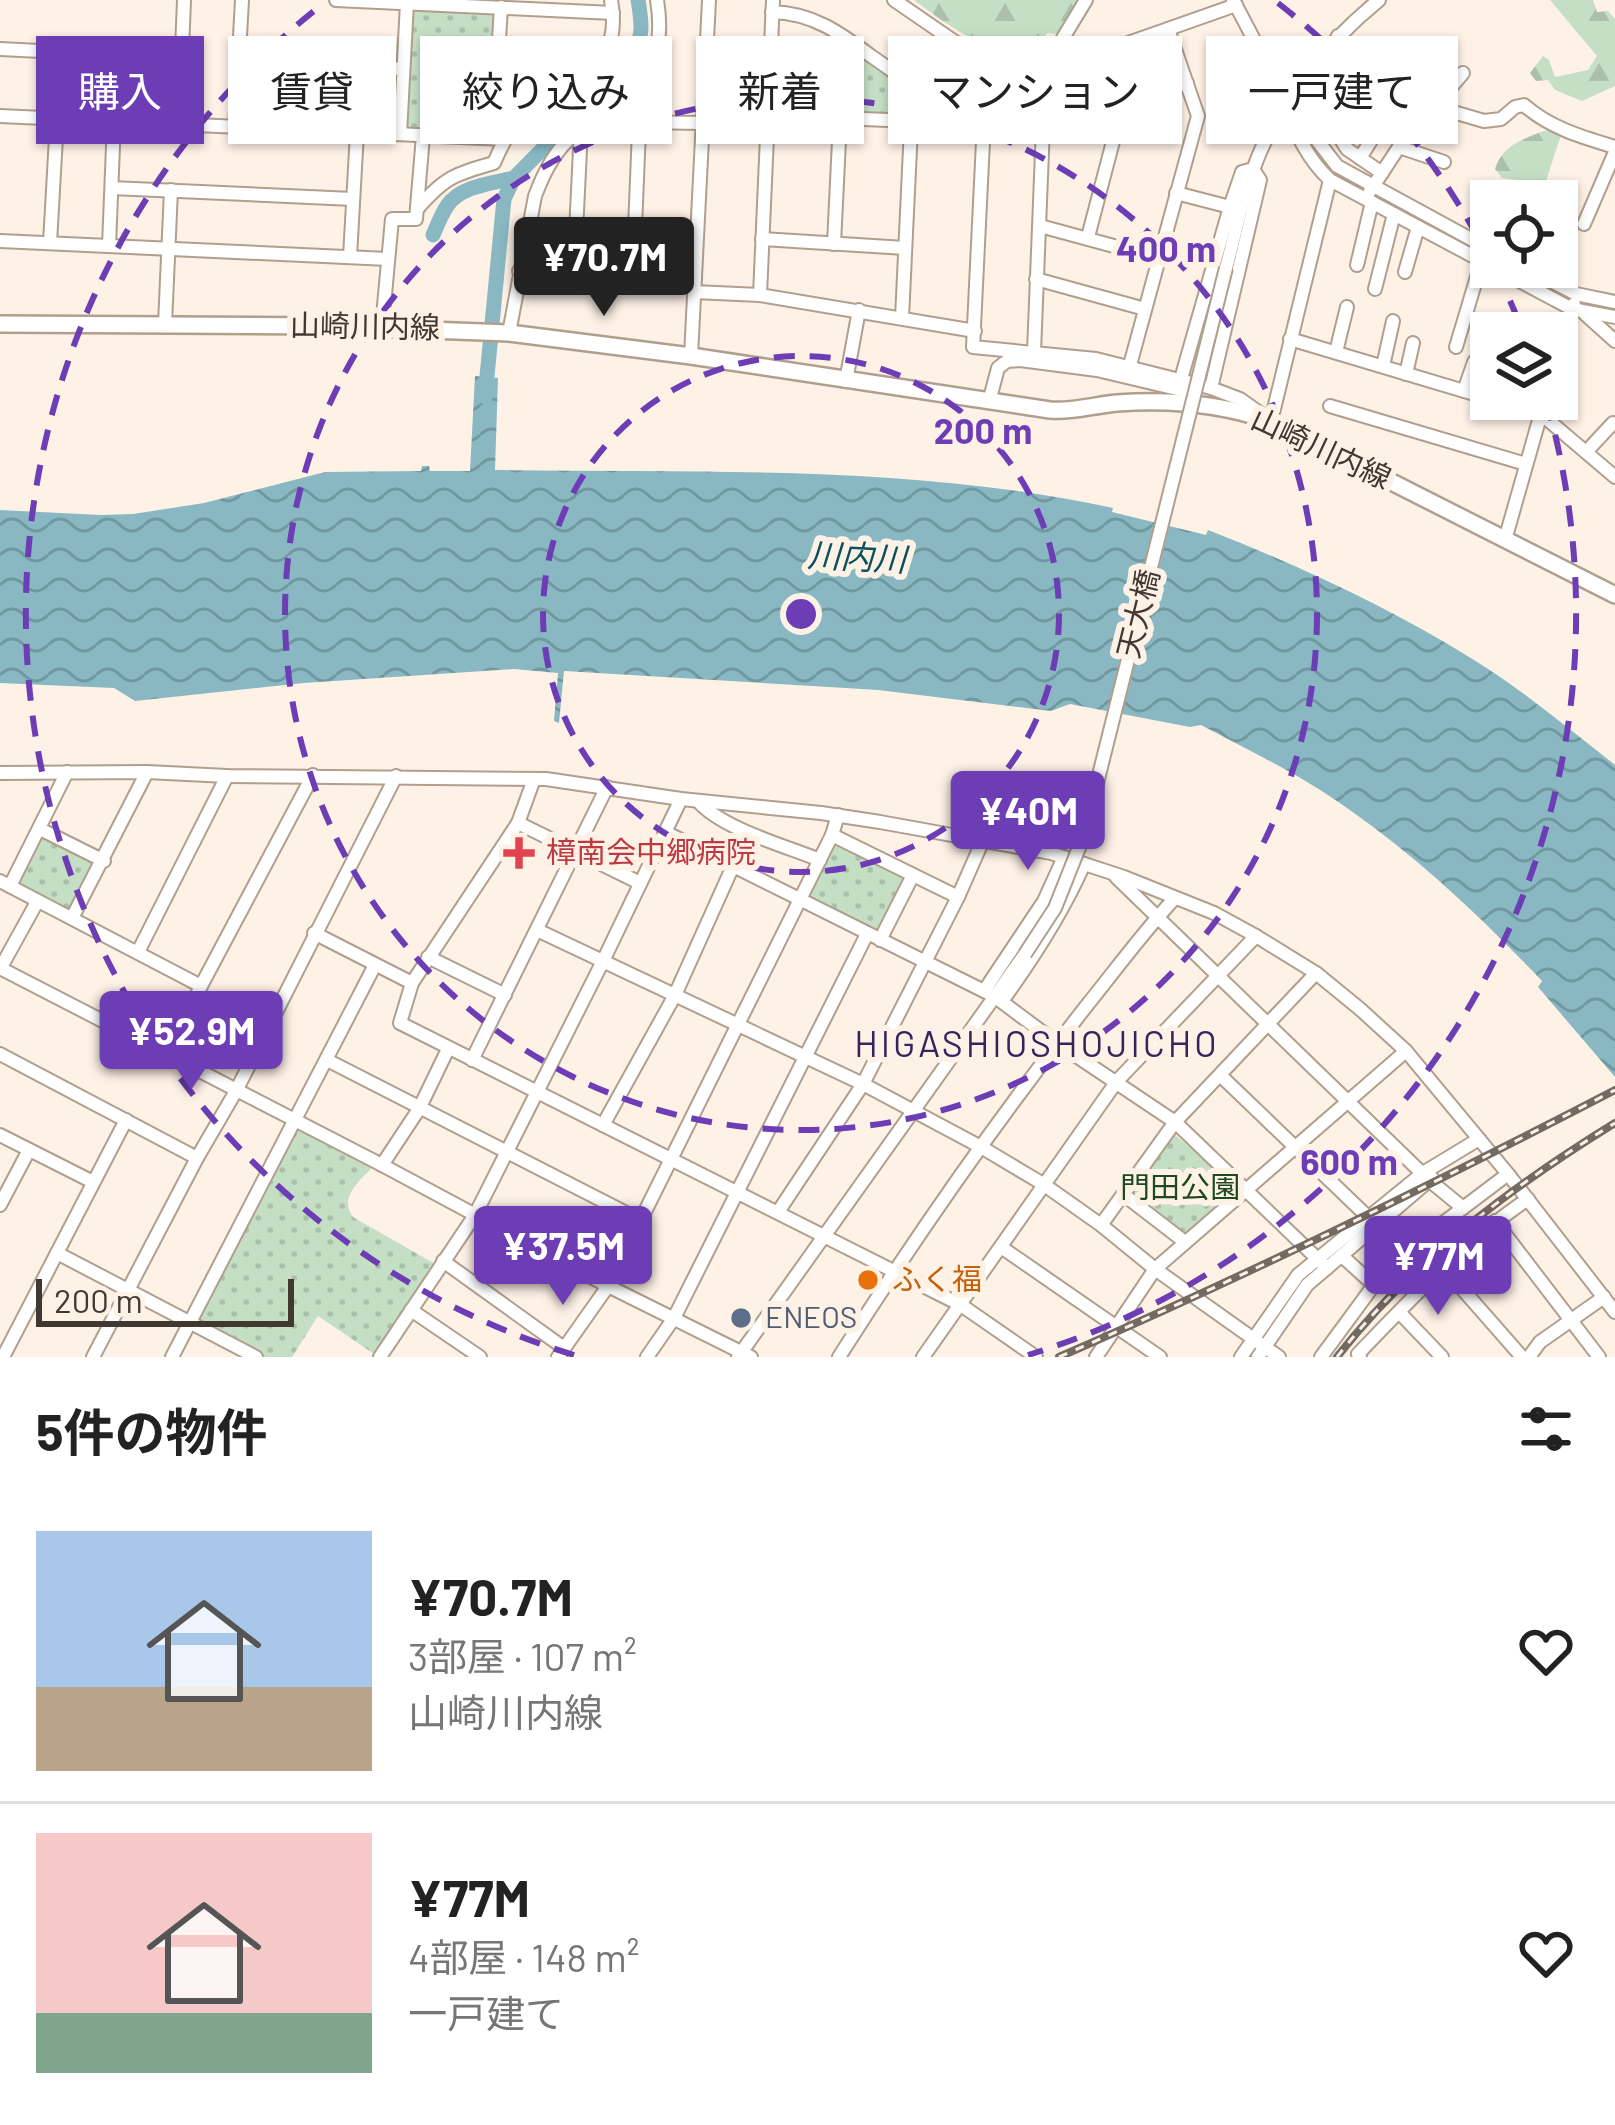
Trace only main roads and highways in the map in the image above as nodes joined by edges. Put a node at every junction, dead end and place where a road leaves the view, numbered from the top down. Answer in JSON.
{"nodes":[{"id":1,"x":0,"y":325,"type":"edge"},
{"id":2,"x":1615,"y":595,"type":"edge"}],
"edges":[{"from":1,"to":2,"type":"main road","name":"山崎川内線"}]}
